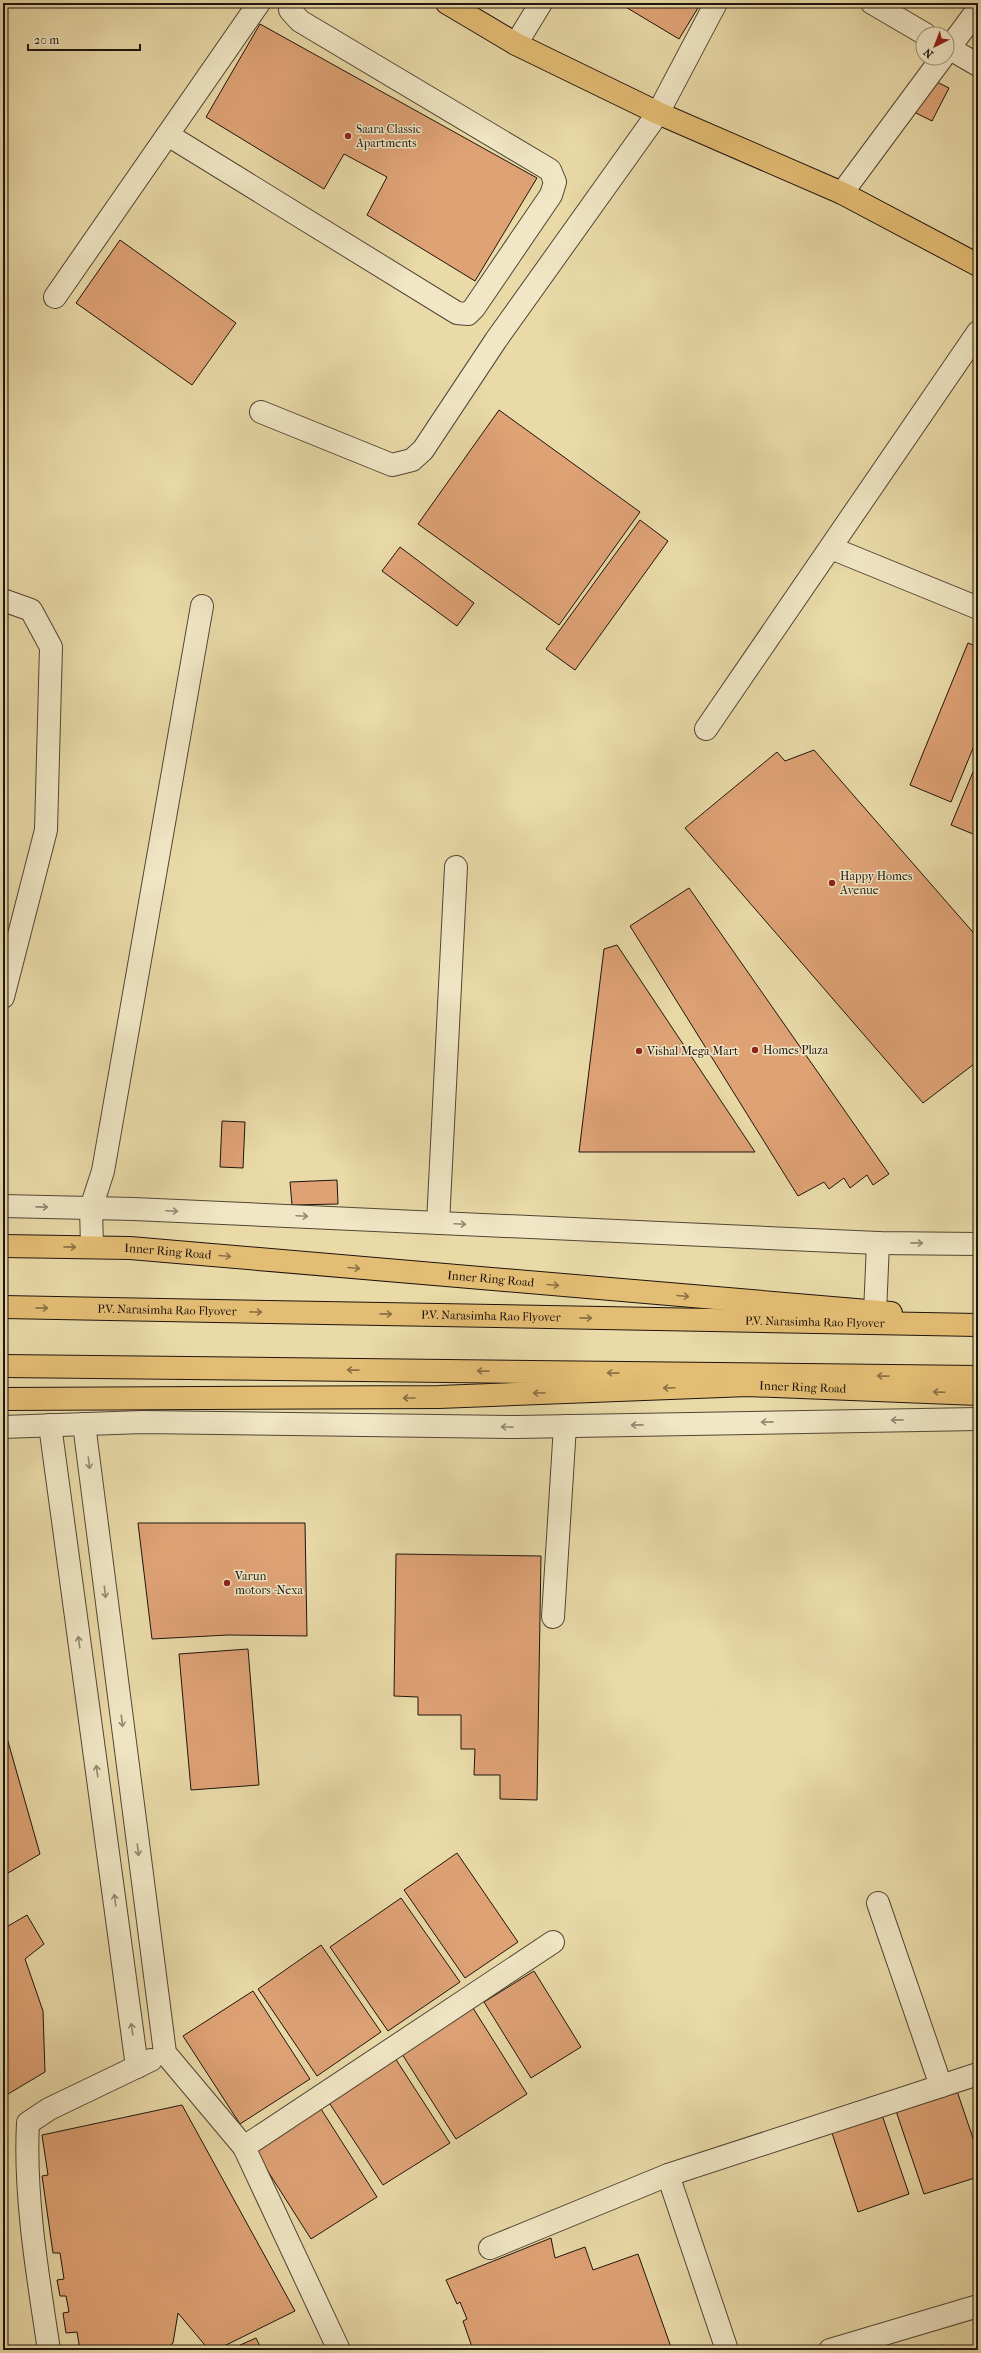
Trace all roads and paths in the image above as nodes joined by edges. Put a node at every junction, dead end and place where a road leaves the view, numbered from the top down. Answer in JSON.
{"nodes":[{"id":1,"x":259,"y":3,"type":"edge"},
{"id":2,"x":291,"y":3,"type":"edge"},
{"id":3,"x":447,"y":3,"type":"edge"},
{"id":4,"x":541,"y":3,"type":"edge"},
{"id":5,"x":716,"y":3,"type":"edge"},
{"id":6,"x":872,"y":3,"type":"edge"},
{"id":7,"x":978,"y":9,"type":"edge"},
{"id":8,"x":915,"y":28,"type":"edge"},
{"id":9,"x":955,"y":39,"type":"edge"},
{"id":10,"x":516,"y":44,"type":"junction"},
{"id":11,"x":955,"y":55,"type":"edge"},
{"id":12,"x":978,"y":65,"type":"edge"},
{"id":13,"x":935,"y":66,"type":"edge"},
{"id":14,"x":658,"y":113,"type":"junction"},
{"id":15,"x":168,"y":134,"type":"junction"},
{"id":16,"x":842,"y":194,"type":"junction"},
{"id":17,"x":978,"y":265,"type":"edge"},
{"id":18,"x":55,"y":297,"type":"dead end"},
{"id":19,"x":978,"y":332,"type":"edge"},
{"id":20,"x":261,"y":412,"type":"dead end"},
{"id":21,"x":831,"y":548,"type":"junction"},
{"id":22,"x":3,"y":600,"type":"edge"},
{"id":23,"x":202,"y":606,"type":"dead end"},
{"id":24,"x":978,"y":608,"type":"edge"},
{"id":25,"x":706,"y":729,"type":"dead end"},
{"id":26,"x":456,"y":867,"type":"dead end"},
{"id":27,"x":3,"y":997,"type":"edge"},
{"id":28,"x":3,"y":1206,"type":"edge"},
{"id":29,"x":91,"y":1208,"type":"junction"},
{"id":30,"x":438,"y":1223,"type":"junction"},
{"id":31,"x":878,"y":1242,"type":"junction"},
{"id":32,"x":978,"y":1244,"type":"edge"},
{"id":33,"x":3,"y":1246,"type":"edge"},
{"id":34,"x":92,"y":1247,"type":"junction"},
{"id":35,"x":3,"y":1307,"type":"edge"},
{"id":36,"x":875,"y":1313,"type":"junction"},
{"id":37,"x":978,"y":1315,"type":"edge"},
{"id":38,"x":978,"y":1325,"type":"edge"},
{"id":39,"x":3,"y":1366,"type":"edge"},
{"id":40,"x":978,"y":1377,"type":"edge"},
{"id":41,"x":978,"y":1394,"type":"edge"},
{"id":42,"x":3,"y":1399,"type":"edge"},
{"id":43,"x":978,"y":1419,"type":"edge"},
{"id":44,"x":84,"y":1424,"type":"junction"},
{"id":45,"x":50,"y":1425,"type":"junction"},
{"id":46,"x":3,"y":1426,"type":"edge"},
{"id":47,"x":565,"y":1426,"type":"junction"},
{"id":48,"x":553,"y":1617,"type":"dead end"},
{"id":49,"x":878,"y":1903,"type":"dead end"},
{"id":50,"x":553,"y":1942,"type":"dead end"},
{"id":51,"x":164,"y":2053,"type":"junction"},
{"id":52,"x":137,"y":2067,"type":"junction"},
{"id":53,"x":978,"y":2074,"type":"edge"},
{"id":54,"x":941,"y":2086,"type":"junction"},
{"id":55,"x":244,"y":2147,"type":"junction"},
{"id":56,"x":668,"y":2176,"type":"junction"},
{"id":57,"x":490,"y":2248,"type":"dead end"},
{"id":58,"x":978,"y":2306,"type":"edge"},
{"id":59,"x":49,"y":2350,"type":"edge"},
{"id":60,"x":339,"y":2350,"type":"edge"},
{"id":61,"x":727,"y":2350,"type":"edge"},
{"id":62,"x":830,"y":2350,"type":"edge"}],
"edges":[{"from":1,"to":15,"type":"street"},
{"from":2,"to":15,"type":"street"},
{"from":3,"to":10,"type":"main road"},
{"from":4,"to":10,"type":"street"},
{"from":5,"to":14,"type":"street"},
{"from":6,"to":8,"type":"street"},
{"from":7,"to":9,"type":"street"},
{"from":10,"to":14,"type":"main road"},
{"from":11,"to":12,"type":"street"},
{"from":13,"to":16,"type":"street"},
{"from":14,"to":16,"type":"main road"},
{"from":14,"to":20,"type":"street"},
{"from":15,"to":18,"type":"street"},
{"from":16,"to":17,"type":"main road"},
{"from":19,"to":21,"type":"street"},
{"from":21,"to":24,"type":"street"},
{"from":21,"to":25,"type":"street"},
{"from":22,"to":27,"type":"street"},
{"from":23,"to":29,"type":"street"},
{"from":26,"to":30,"type":"street"},
{"from":28,"to":29,"type":"street","one_way":true},
{"from":29,"to":30,"type":"street","one_way":true},
{"from":29,"to":34,"type":"street"},
{"from":30,"to":31,"type":"street","one_way":true},
{"from":31,"to":32,"type":"street","one_way":true},
{"from":31,"to":36,"type":"street"},
{"from":33,"to":34,"type":"main road","name":"Inner Ring Road","one_way":true},
{"from":34,"to":36,"type":"main road","name":"Inner Ring Road","one_way":true},
{"from":35,"to":38,"type":"main road","name":"P.V. Narasimha Rao Flyover","one_way":true},
{"from":36,"to":37,"type":"main road","name":"Inner Ring Road"},
{"from":40,"to":39,"type":"main road","one_way":true},
{"from":41,"to":42,"type":"main road","name":"Inner Ring Road","one_way":true},
{"from":43,"to":47,"type":"street","one_way":true},
{"from":44,"to":45,"type":"street"},
{"from":47,"to":44,"type":"street","one_way":true},
{"from":44,"to":51,"type":"street","one_way":true},
{"from":45,"to":46,"type":"street"},
{"from":52,"to":45,"type":"street","one_way":true},
{"from":47,"to":48,"type":"street"},
{"from":49,"to":54,"type":"street"},
{"from":50,"to":55,"type":"street"},
{"from":51,"to":52,"type":"street"},
{"from":51,"to":55,"type":"street"},
{"from":52,"to":59,"type":"street"},
{"from":53,"to":54,"type":"street"},
{"from":54,"to":56,"type":"street"},
{"from":55,"to":60,"type":"street"},
{"from":56,"to":57,"type":"street"},
{"from":56,"to":61,"type":"street"},
{"from":58,"to":62,"type":"street"}]}
